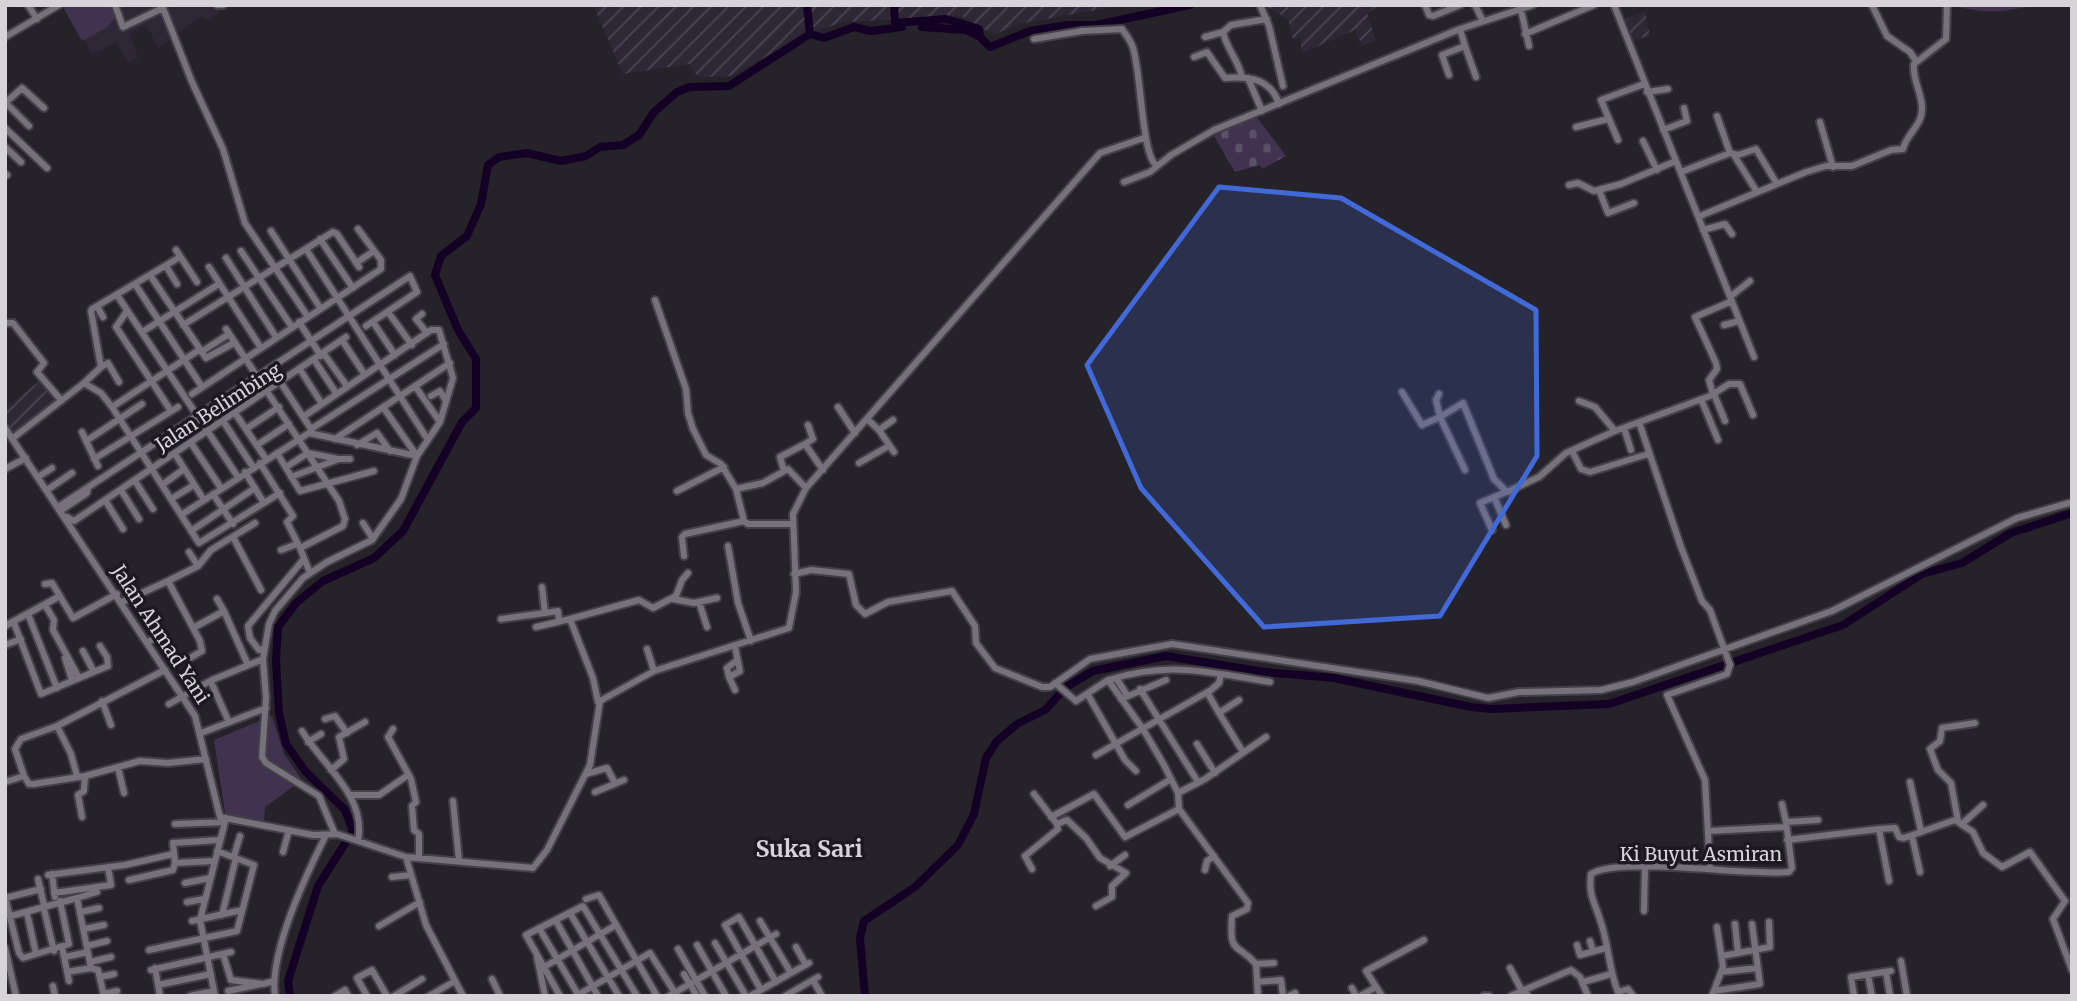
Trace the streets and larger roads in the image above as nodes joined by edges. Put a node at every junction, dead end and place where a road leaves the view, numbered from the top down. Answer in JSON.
{"nodes":[{"id":1,"x":28,"y":5,"type":"edge"},
{"id":2,"x":60,"y":5,"type":"edge"},
{"id":3,"x":115,"y":5,"type":"edge"},
{"id":4,"x":217,"y":5,"type":"edge"},
{"id":5,"x":223,"y":5,"type":"edge"},
{"id":6,"x":1260,"y":5,"type":"edge"},
{"id":7,"x":1424,"y":5,"type":"edge"},
{"id":8,"x":1460,"y":5,"type":"edge"},
{"id":9,"x":1533,"y":5,"type":"edge"},
{"id":10,"x":1594,"y":5,"type":"edge"},
{"id":11,"x":1614,"y":5,"type":"edge"},
{"id":12,"x":1872,"y":5,"type":"edge"},
{"id":13,"x":1947,"y":5,"type":"edge"},
{"id":14,"x":1476,"y":6,"type":"edge"},
{"id":15,"x":166,"y":7,"type":"edge"},
{"id":16,"x":1521,"y":10,"type":"junction"},
{"id":17,"x":37,"y":19,"type":"junction"},
{"id":18,"x":1267,"y":19,"type":"junction"},
{"id":19,"x":1483,"y":21,"type":"junction"},
{"id":20,"x":1460,"y":29,"type":"junction"},
{"id":21,"x":1223,"y":32,"type":"junction"},
{"id":22,"x":1525,"y":33,"type":"junction"},
{"id":23,"x":5,"y":37,"type":"edge"},
{"id":24,"x":1205,"y":37,"type":"dead end"},
{"id":25,"x":1034,"y":39,"type":"dead end"},
{"id":26,"x":1465,"y":46,"type":"junction"},
{"id":27,"x":1529,"y":46,"type":"dead end"},
{"id":28,"x":1194,"y":57,"type":"dead end"},
{"id":29,"x":1916,"y":61,"type":"junction"},
{"id":30,"x":1449,"y":75,"type":"dead end"},
{"id":31,"x":1476,"y":77,"type":"dead end"},
{"id":32,"x":1245,"y":78,"type":"junction"},
{"id":33,"x":1282,"y":81,"type":"dead end"},
{"id":34,"x":1644,"y":84,"type":"junction"},
{"id":35,"x":1668,"y":89,"type":"dead end"},
{"id":36,"x":1647,"y":92,"type":"junction"},
{"id":37,"x":5,"y":103,"type":"edge"},
{"id":38,"x":1279,"y":104,"type":"junction"},
{"id":39,"x":44,"y":108,"type":"dead end"},
{"id":40,"x":1684,"y":108,"type":"dead end"},
{"id":41,"x":1262,"y":111,"type":"junction"},
{"id":42,"x":1717,"y":116,"type":"dead end"},
{"id":43,"x":1608,"y":119,"type":"junction"},
{"id":44,"x":1820,"y":122,"type":"dead end"},
{"id":45,"x":29,"y":126,"type":"dead end"},
{"id":46,"x":1576,"y":127,"type":"dead end"},
{"id":47,"x":5,"y":128,"type":"edge"},
{"id":48,"x":1663,"y":130,"type":"junction"},
{"id":49,"x":1144,"y":138,"type":"junction"},
{"id":50,"x":1618,"y":139,"type":"dead end"},
{"id":51,"x":1643,"y":141,"type":"dead end"},
{"id":52,"x":5,"y":147,"type":"edge"},
{"id":53,"x":1732,"y":154,"type":"junction"},
{"id":54,"x":1676,"y":161,"type":"junction"},
{"id":55,"x":20,"y":162,"type":"dead end"},
{"id":56,"x":1156,"y":165,"type":"junction"},
{"id":57,"x":1833,"y":167,"type":"junction"},
{"id":58,"x":47,"y":168,"type":"dead end"},
{"id":59,"x":1657,"y":170,"type":"junction"},
{"id":60,"x":1681,"y":172,"type":"junction"},
{"id":61,"x":1124,"y":182,"type":"dead end"},
{"id":62,"x":1777,"y":184,"type":"junction"},
{"id":63,"x":1569,"y":185,"type":"dead end"},
{"id":64,"x":1599,"y":190,"type":"junction"},
{"id":65,"x":1757,"y":192,"type":"junction"},
{"id":66,"x":1634,"y":203,"type":"dead end"},
{"id":67,"x":1700,"y":216,"type":"junction"},
{"id":68,"x":358,"y":229,"type":"dead end"},
{"id":69,"x":1703,"y":230,"type":"junction"},
{"id":70,"x":271,"y":231,"type":"dead end"},
{"id":71,"x":1732,"y":234,"type":"dead end"},
{"id":72,"x":320,"y":239,"type":"junction"},
{"id":73,"x":306,"y":249,"type":"junction"},
{"id":74,"x":176,"y":250,"type":"dead end"},
{"id":75,"x":241,"y":251,"type":"dead end"},
{"id":76,"x":374,"y":251,"type":"junction"},
{"id":77,"x":180,"y":257,"type":"junction"},
{"id":78,"x":226,"y":258,"type":"dead end"},
{"id":79,"x":289,"y":259,"type":"junction"},
{"id":80,"x":166,"y":266,"type":"junction"},
{"id":81,"x":209,"y":267,"type":"dead end"},
{"id":82,"x":275,"y":269,"type":"junction"},
{"id":83,"x":150,"y":275,"type":"junction"},
{"id":84,"x":260,"y":279,"type":"junction"},
{"id":85,"x":1750,"y":281,"type":"dead end"},
{"id":86,"x":197,"y":282,"type":"dead end"},
{"id":87,"x":135,"y":284,"type":"junction"},
{"id":88,"x":177,"y":284,"type":"dead end"},
{"id":89,"x":219,"y":284,"type":"junction"},
{"id":90,"x":353,"y":288,"type":"junction"},
{"id":91,"x":244,"y":289,"type":"junction"},
{"id":92,"x":117,"y":295,"type":"junction"},
{"id":93,"x":229,"y":298,"type":"junction"},
{"id":94,"x":336,"y":299,"type":"junction"},
{"id":95,"x":1731,"y":299,"type":"junction"},
{"id":96,"x":655,"y":300,"type":"dead end"},
{"id":97,"x":93,"y":309,"type":"junction"},
{"id":98,"x":321,"y":309,"type":"junction"},
{"id":99,"x":127,"y":311,"type":"junction"},
{"id":100,"x":174,"y":311,"type":"junction"},
{"id":101,"x":388,"y":312,"type":"junction"},
{"id":102,"x":422,"y":314,"type":"dead end"},
{"id":103,"x":348,"y":316,"type":"junction"},
{"id":104,"x":103,"y":317,"type":"dead end"},
{"id":105,"x":307,"y":317,"type":"junction"},
{"id":106,"x":1739,"y":321,"type":"junction"},
{"id":107,"x":159,"y":322,"type":"junction"},
{"id":108,"x":299,"y":322,"type":"junction"},
{"id":109,"x":5,"y":323,"type":"edge"},
{"id":110,"x":183,"y":325,"type":"junction"},
{"id":111,"x":1724,"y":326,"type":"dead end"},
{"id":112,"x":292,"y":327,"type":"junction"},
{"id":113,"x":142,"y":332,"type":"junction"},
{"id":114,"x":427,"y":332,"type":"junction"},
{"id":115,"x":276,"y":337,"type":"junction"},
{"id":116,"x":311,"y":340,"type":"junction"},
{"id":117,"x":234,"y":343,"type":"junction"},
{"id":118,"x":444,"y":344,"type":"junction"},
{"id":119,"x":412,"y":345,"type":"junction"},
{"id":120,"x":261,"y":348,"type":"junction"},
{"id":121,"x":200,"y":351,"type":"junction"},
{"id":122,"x":395,"y":355,"type":"junction"},
{"id":123,"x":320,"y":357,"type":"junction"},
{"id":124,"x":1754,"y":357,"type":"dead end"},
{"id":125,"x":245,"y":359,"type":"junction"},
{"id":126,"x":183,"y":360,"type":"junction"},
{"id":127,"x":450,"y":363,"type":"junction"},
{"id":128,"x":380,"y":366,"type":"junction"},
{"id":129,"x":101,"y":367,"type":"junction"},
{"id":130,"x":168,"y":370,"type":"junction"},
{"id":131,"x":301,"y":371,"type":"junction"},
{"id":132,"x":365,"y":375,"type":"junction"},
{"id":133,"x":257,"y":376,"type":"junction"},
{"id":134,"x":150,"y":379,"type":"junction"},
{"id":135,"x":390,"y":380,"type":"junction"},
{"id":136,"x":119,"y":382,"type":"dead end"},
{"id":137,"x":85,"y":383,"type":"junction"},
{"id":138,"x":281,"y":383,"type":"junction"},
{"id":139,"x":347,"y":386,"type":"junction"},
{"id":140,"x":415,"y":386,"type":"junction"},
{"id":141,"x":202,"y":387,"type":"junction"},
{"id":142,"x":134,"y":391,"type":"junction"},
{"id":143,"x":268,"y":392,"type":"junction"},
{"id":144,"x":1402,"y":392,"type":"dead end"},
{"id":145,"x":336,"y":393,"type":"junction"},
{"id":146,"x":192,"y":394,"type":"dead end"},
{"id":147,"x":1439,"y":394,"type":"dead end"},
{"id":148,"x":1714,"y":394,"type":"junction"},
{"id":149,"x":400,"y":396,"type":"junction"},
{"id":150,"x":431,"y":396,"type":"dead end"},
{"id":151,"x":61,"y":400,"type":"junction"},
{"id":152,"x":1701,"y":400,"type":"junction"},
{"id":153,"x":446,"y":401,"type":"junction"},
{"id":154,"x":1579,"y":401,"type":"dead end"},
{"id":155,"x":322,"y":404,"type":"junction"},
{"id":156,"x":112,"y":407,"type":"junction"},
{"id":157,"x":178,"y":407,"type":"dead end"},
{"id":158,"x":279,"y":407,"type":"junction"},
{"id":159,"x":383,"y":407,"type":"junction"},
{"id":160,"x":838,"y":407,"type":"dead end"},
{"id":161,"x":171,"y":411,"type":"junction"},
{"id":162,"x":235,"y":413,"type":"junction"},
{"id":163,"x":1754,"y":415,"type":"dead end"},
{"id":164,"x":196,"y":416,"type":"junction"},
{"id":165,"x":303,"y":416,"type":"junction"},
{"id":166,"x":1440,"y":417,"type":"junction"},
{"id":167,"x":119,"y":418,"type":"junction"},
{"id":168,"x":867,"y":419,"type":"junction"},
{"id":169,"x":893,"y":420,"type":"dead end"},
{"id":170,"x":223,"y":421,"type":"junction"},
{"id":171,"x":1725,"y":421,"type":"dead end"},
{"id":172,"x":440,"y":422,"type":"junction"},
{"id":173,"x":1639,"y":422,"type":"junction"},
{"id":174,"x":289,"y":424,"type":"junction"},
{"id":175,"x":808,"y":425,"type":"dead end"},
{"id":176,"x":5,"y":428,"type":"edge"},
{"id":177,"x":1625,"y":428,"type":"junction"},
{"id":178,"x":246,"y":429,"type":"junction"},
{"id":179,"x":879,"y":430,"type":"junction"},
{"id":180,"x":311,"y":431,"type":"junction"},
{"id":181,"x":1615,"y":431,"type":"junction"},
{"id":182,"x":82,"y":432,"type":"dead end"},
{"id":183,"x":208,"y":432,"type":"junction"},
{"id":184,"x":855,"y":433,"type":"junction"},
{"id":185,"x":130,"y":435,"type":"junction"},
{"id":186,"x":299,"y":438,"type":"junction"},
{"id":187,"x":335,"y":439,"type":"junction"},
{"id":188,"x":14,"y":440,"type":"junction"},
{"id":189,"x":428,"y":440,"type":"junction"},
{"id":190,"x":1718,"y":440,"type":"dead end"},
{"id":191,"x":86,"y":442,"type":"junction"},
{"id":192,"x":191,"y":443,"type":"junction"},
{"id":193,"x":805,"y":444,"type":"junction"},
{"id":194,"x":5,"y":445,"type":"edge"},
{"id":195,"x":257,"y":445,"type":"junction"},
{"id":196,"x":357,"y":445,"type":"junction"},
{"id":197,"x":887,"y":447,"type":"junction"},
{"id":198,"x":1631,"y":450,"type":"dead end"},
{"id":199,"x":140,"y":451,"type":"junction"},
{"id":200,"x":390,"y":451,"type":"junction"},
{"id":201,"x":1572,"y":451,"type":"junction"},
{"id":202,"x":277,"y":453,"type":"junction"},
{"id":203,"x":308,"y":453,"type":"junction"},
{"id":204,"x":894,"y":453,"type":"dead end"},
{"id":205,"x":175,"y":454,"type":"junction"},
{"id":206,"x":1647,"y":454,"type":"junction"},
{"id":207,"x":417,"y":456,"type":"junction"},
{"id":208,"x":26,"y":458,"type":"junction"},
{"id":209,"x":339,"y":459,"type":"junction"},
{"id":210,"x":350,"y":459,"type":"dead end"},
{"id":211,"x":259,"y":463,"type":"junction"},
{"id":212,"x":859,"y":463,"type":"dead end"},
{"id":213,"x":286,"y":467,"type":"junction"},
{"id":214,"x":317,"y":467,"type":"junction"},
{"id":215,"x":724,"y":467,"type":"junction"},
{"id":216,"x":52,"y":468,"type":"dead end"},
{"id":217,"x":5,"y":469,"type":"edge"},
{"id":218,"x":152,"y":469,"type":"junction"},
{"id":219,"x":184,"y":469,"type":"junction"},
{"id":220,"x":823,"y":470,"type":"junction"},
{"id":221,"x":1465,"y":470,"type":"dead end"},
{"id":222,"x":374,"y":471,"type":"dead end"},
{"id":223,"x":784,"y":471,"type":"junction"},
{"id":224,"x":245,"y":472,"type":"junction"},
{"id":225,"x":72,"y":473,"type":"dead end"},
{"id":226,"x":38,"y":477,"type":"junction"},
{"id":227,"x":238,"y":477,"type":"junction"},
{"id":228,"x":291,"y":477,"type":"junction"},
{"id":229,"x":135,"y":481,"type":"junction"},
{"id":230,"x":326,"y":482,"type":"junction"},
{"id":231,"x":162,"y":485,"type":"junction"},
{"id":232,"x":194,"y":485,"type":"junction"},
{"id":233,"x":221,"y":488,"type":"junction"},
{"id":234,"x":255,"y":488,"type":"junction"},
{"id":235,"x":806,"y":488,"type":"junction"},
{"id":236,"x":736,"y":489,"type":"junction"},
{"id":237,"x":47,"y":490,"type":"junction"},
{"id":238,"x":121,"y":490,"type":"junction"},
{"id":239,"x":677,"y":491,"type":"dead end"},
{"id":240,"x":1507,"y":492,"type":"junction"},
{"id":241,"x":280,"y":493,"type":"junction"},
{"id":242,"x":213,"y":494,"type":"junction"},
{"id":243,"x":1494,"y":497,"type":"junction"},
{"id":244,"x":171,"y":499,"type":"junction"},
{"id":245,"x":105,"y":500,"type":"junction"},
{"id":246,"x":204,"y":500,"type":"junction"},
{"id":247,"x":264,"y":503,"type":"junction"},
{"id":248,"x":2069,"y":503,"type":"dead end"},
{"id":249,"x":61,"y":507,"type":"junction"},
{"id":250,"x":153,"y":509,"type":"dead end"},
{"id":251,"x":222,"y":509,"type":"junction"},
{"id":252,"x":181,"y":515,"type":"junction"},
{"id":253,"x":139,"y":519,"type":"dead end"},
{"id":254,"x":744,"y":521,"type":"junction"},
{"id":255,"x":255,"y":523,"type":"dead end"},
{"id":256,"x":363,"y":523,"type":"dead end"},
{"id":257,"x":233,"y":524,"type":"junction"},
{"id":258,"x":792,"y":524,"type":"junction"},
{"id":259,"x":1506,"y":525,"type":"dead end"},
{"id":260,"x":123,"y":529,"type":"dead end"},
{"id":261,"x":1492,"y":530,"type":"dead end"},
{"id":262,"x":191,"y":531,"type":"junction"},
{"id":263,"x":233,"y":537,"type":"junction"},
{"id":264,"x":373,"y":539,"type":"junction"},
{"id":265,"x":299,"y":546,"type":"junction"},
{"id":266,"x":728,"y":546,"type":"dead end"},
{"id":267,"x":281,"y":550,"type":"dead end"},
{"id":268,"x":189,"y":552,"type":"dead end"},
{"id":269,"x":684,"y":556,"type":"dead end"},
{"id":270,"x":303,"y":560,"type":"junction"},
{"id":271,"x":198,"y":566,"type":"junction"},
{"id":272,"x":310,"y":573,"type":"junction"},
{"id":273,"x":688,"y":573,"type":"dead end"},
{"id":274,"x":794,"y":573,"type":"junction"},
{"id":275,"x":168,"y":581,"type":"junction"},
{"id":276,"x":45,"y":584,"type":"dead end"},
{"id":277,"x":542,"y":587,"type":"dead end"},
{"id":278,"x":261,"y":590,"type":"dead end"},
{"id":279,"x":117,"y":594,"type":"junction"},
{"id":280,"x":60,"y":596,"type":"junction"},
{"id":281,"x":717,"y":598,"type":"dead end"},
{"id":282,"x":217,"y":599,"type":"dead end"},
{"id":283,"x":673,"y":599,"type":"junction"},
{"id":284,"x":122,"y":602,"type":"junction"},
{"id":285,"x":699,"y":602,"type":"junction"},
{"id":286,"x":45,"y":605,"type":"junction"},
{"id":287,"x":224,"y":611,"type":"junction"},
{"id":288,"x":545,"y":613,"type":"junction"},
{"id":289,"x":28,"y":614,"type":"junction"},
{"id":290,"x":501,"y":619,"type":"dead end"},
{"id":291,"x":570,"y":619,"type":"junction"},
{"id":292,"x":559,"y":621,"type":"junction"},
{"id":293,"x":14,"y":623,"type":"junction"},
{"id":294,"x":5,"y":626,"type":"edge"},
{"id":295,"x":195,"y":627,"type":"junction"},
{"id":296,"x":536,"y":627,"type":"dead end"},
{"id":297,"x":707,"y":627,"type":"dead end"},
{"id":298,"x":161,"y":635,"type":"dead end"},
{"id":299,"x":20,"y":639,"type":"junction"},
{"id":300,"x":751,"y":641,"type":"junction"},
{"id":301,"x":148,"y":642,"type":"junction"},
{"id":302,"x":5,"y":645,"type":"edge"},
{"id":303,"x":100,"y":646,"type":"dead end"},
{"id":304,"x":735,"y":647,"type":"junction"},
{"id":305,"x":265,"y":649,"type":"junction"},
{"id":306,"x":647,"y":649,"type":"dead end"},
{"id":307,"x":83,"y":651,"type":"dead end"},
{"id":308,"x":1727,"y":652,"type":"junction"},
{"id":309,"x":190,"y":658,"type":"dead end"},
{"id":310,"x":263,"y":659,"type":"junction"},
{"id":311,"x":736,"y":661,"type":"junction"},
{"id":312,"x":248,"y":665,"type":"junction"},
{"id":313,"x":165,"y":670,"type":"junction"},
{"id":314,"x":654,"y":671,"type":"junction"},
{"id":315,"x":94,"y":672,"type":"junction"},
{"id":316,"x":1221,"y":674,"type":"junction"},
{"id":317,"x":1130,"y":675,"type":"junction"},
{"id":318,"x":729,"y":677,"type":"junction"},
{"id":319,"x":75,"y":679,"type":"junction"},
{"id":320,"x":1112,"y":679,"type":"junction"},
{"id":321,"x":1166,"y":680,"type":"dead end"},
{"id":322,"x":211,"y":682,"type":"junction"},
{"id":323,"x":1270,"y":682,"type":"dead end"},
{"id":324,"x":1057,"y":685,"type":"junction"},
{"id":325,"x":57,"y":688,"type":"junction"},
{"id":326,"x":735,"y":690,"type":"dead end"},
{"id":327,"x":1138,"y":690,"type":"junction"},
{"id":328,"x":1207,"y":692,"type":"junction"},
{"id":329,"x":1088,"y":695,"type":"junction"},
{"id":330,"x":1124,"y":697,"type":"junction"},
{"id":331,"x":182,"y":698,"type":"junction"},
{"id":332,"x":102,"y":701,"type":"junction"},
{"id":333,"x":1239,"y":701,"type":"dead end"},
{"id":334,"x":598,"y":702,"type":"junction"},
{"id":335,"x":169,"y":704,"type":"dead end"},
{"id":336,"x":266,"y":708,"type":"junction"},
{"id":337,"x":1219,"y":713,"type":"junction"},
{"id":338,"x":326,"y":719,"type":"dead end"},
{"id":339,"x":228,"y":720,"type":"junction"},
{"id":340,"x":1157,"y":720,"type":"junction"},
{"id":341,"x":365,"y":722,"type":"dead end"},
{"id":342,"x":1975,"y":723,"type":"dead end"},
{"id":343,"x":111,"y":725,"type":"dead end"},
{"id":344,"x":57,"y":726,"type":"junction"},
{"id":345,"x":393,"y":729,"type":"dead end"},
{"id":346,"x":1143,"y":729,"type":"junction"},
{"id":347,"x":302,"y":731,"type":"dead end"},
{"id":348,"x":201,"y":733,"type":"junction"},
{"id":349,"x":347,"y":733,"type":"junction"},
{"id":350,"x":321,"y":734,"type":"dead end"},
{"id":351,"x":1266,"y":737,"type":"dead end"},
{"id":352,"x":309,"y":742,"type":"junction"},
{"id":353,"x":1117,"y":743,"type":"junction"},
{"id":354,"x":1197,"y":744,"type":"dead end"},
{"id":355,"x":1243,"y":752,"type":"junction"},
{"id":356,"x":1096,"y":755,"type":"dead end"},
{"id":357,"x":206,"y":759,"type":"junction"},
{"id":358,"x":118,"y":767,"type":"junction"},
{"id":359,"x":331,"y":770,"type":"junction"},
{"id":360,"x":1136,"y":771,"type":"dead end"},
{"id":361,"x":1215,"y":773,"type":"junction"},
{"id":362,"x":586,"y":774,"type":"junction"},
{"id":363,"x":408,"y":775,"type":"junction"},
{"id":364,"x":24,"y":776,"type":"junction"},
{"id":365,"x":77,"y":776,"type":"junction"},
{"id":366,"x":85,"y":776,"type":"junction"},
{"id":367,"x":624,"y":779,"type":"dead end"},
{"id":368,"x":1171,"y":779,"type":"junction"},
{"id":369,"x":5,"y":782,"type":"edge"},
{"id":370,"x":1198,"y":782,"type":"junction"},
{"id":371,"x":1910,"y":782,"type":"dead end"},
{"id":372,"x":615,"y":783,"type":"junction"},
{"id":373,"x":595,"y":792,"type":"dead end"},
{"id":374,"x":124,"y":793,"type":"dead end"},
{"id":375,"x":1178,"y":793,"type":"junction"},
{"id":376,"x":1034,"y":794,"type":"dead end"},
{"id":377,"x":350,"y":795,"type":"junction"},
{"id":378,"x":453,"y":801,"type":"dead end"},
{"id":379,"x":1782,"y":804,"type":"dead end"},
{"id":380,"x":1983,"y":805,"type":"dead end"},
{"id":381,"x":1128,"y":806,"type":"dead end"},
{"id":382,"x":1180,"y":809,"type":"junction"},
{"id":383,"x":82,"y":817,"type":"dead end"},
{"id":384,"x":1051,"y":817,"type":"junction"},
{"id":385,"x":226,"y":820,"type":"junction"},
{"id":386,"x":1818,"y":820,"type":"dead end"},
{"id":387,"x":1960,"y":822,"type":"junction"},
{"id":388,"x":176,"y":824,"type":"dead end"},
{"id":389,"x":1057,"y":824,"type":"junction"},
{"id":390,"x":1786,"y":825,"type":"junction"},
{"id":391,"x":1879,"y":829,"type":"junction"},
{"id":392,"x":289,"y":830,"type":"junction"},
{"id":393,"x":1709,"y":831,"type":"junction"},
{"id":394,"x":1922,"y":831,"type":"junction"},
{"id":395,"x":336,"y":834,"type":"junction"},
{"id":396,"x":326,"y":835,"type":"junction"},
{"id":397,"x":240,"y":836,"type":"dead end"},
{"id":398,"x":1912,"y":836,"type":"junction"},
{"id":399,"x":219,"y":840,"type":"junction"},
{"id":400,"x":356,"y":840,"type":"junction"},
{"id":401,"x":1787,"y":840,"type":"junction"},
{"id":402,"x":217,"y":851,"type":"junction"},
{"id":403,"x":283,"y":852,"type":"dead end"},
{"id":404,"x":173,"y":854,"type":"junction"},
{"id":405,"x":1125,"y":855,"type":"dead end"},
{"id":406,"x":406,"y":856,"type":"junction"},
{"id":407,"x":1214,"y":856,"type":"junction"},
{"id":408,"x":235,"y":857,"type":"junction"},
{"id":409,"x":419,"y":857,"type":"junction"},
{"id":410,"x":214,"y":861,"type":"junction"},
{"id":411,"x":459,"y":861,"type":"junction"},
{"id":412,"x":175,"y":863,"type":"junction"},
{"id":413,"x":125,"y":865,"type":"junction"},
{"id":414,"x":1110,"y":866,"type":"junction"},
{"id":415,"x":108,"y":867,"type":"junction"},
{"id":416,"x":1645,"y":867,"type":"junction"},
{"id":417,"x":1032,"y":869,"type":"dead end"},
{"id":418,"x":1710,"y":869,"type":"junction"},
{"id":419,"x":1205,"y":870,"type":"dead end"},
{"id":420,"x":1920,"y":872,"type":"dead end"},
{"id":421,"x":411,"y":875,"type":"junction"},
{"id":422,"x":392,"y":877,"type":"dead end"},
{"id":423,"x":210,"y":878,"type":"junction"},
{"id":424,"x":38,"y":879,"type":"dead end"},
{"id":425,"x":1889,"y":881,"type":"dead end"},
{"id":426,"x":186,"y":883,"type":"dead end"},
{"id":427,"x":41,"y":889,"type":"junction"},
{"id":428,"x":97,"y":891,"type":"dead end"},
{"id":429,"x":54,"y":893,"type":"junction"},
{"id":430,"x":2072,"y":894,"type":"edge"},
{"id":431,"x":5,"y":898,"type":"edge"},
{"id":432,"x":77,"y":898,"type":"junction"},
{"id":433,"x":2064,"y":898,"type":"junction"},
{"id":434,"x":205,"y":899,"type":"junction"},
{"id":435,"x":586,"y":899,"type":"dead end"},
{"id":436,"x":58,"y":902,"type":"junction"},
{"id":437,"x":187,"y":902,"type":"dead end"},
{"id":438,"x":419,"y":902,"type":"junction"},
{"id":439,"x":1096,"y":906,"type":"dead end"},
{"id":440,"x":44,"y":907,"type":"junction"},
{"id":441,"x":7,"y":908,"type":"edge"},
{"id":442,"x":99,"y":908,"type":"dead end"},
{"id":443,"x":242,"y":910,"type":"junction"},
{"id":444,"x":1644,"y":911,"type":"dead end"},
{"id":445,"x":80,"y":912,"type":"junction"},
{"id":446,"x":27,"y":913,"type":"junction"},
{"id":447,"x":570,"y":914,"type":"junction"},
{"id":448,"x":222,"y":915,"type":"junction"},
{"id":449,"x":11,"y":916,"type":"junction"},
{"id":450,"x":200,"y":920,"type":"junction"},
{"id":451,"x":192,"y":921,"type":"dead end"},
{"id":452,"x":556,"y":921,"type":"junction"},
{"id":453,"x":760,"y":921,"type":"dead end"},
{"id":454,"x":1769,"y":922,"type":"dead end"},
{"id":455,"x":1735,"y":924,"type":"dead end"},
{"id":456,"x":1752,"y":924,"type":"dead end"},
{"id":457,"x":104,"y":925,"type":"dead end"},
{"id":458,"x":616,"y":925,"type":"junction"},
{"id":459,"x":379,"y":926,"type":"dead end"},
{"id":460,"x":1717,"y":927,"type":"dead end"},
{"id":461,"x":539,"y":928,"type":"junction"},
{"id":462,"x":84,"y":929,"type":"junction"},
{"id":463,"x":601,"y":933,"type":"junction"},
{"id":464,"x":773,"y":936,"type":"junction"},
{"id":465,"x":203,"y":939,"type":"junction"},
{"id":466,"x":1424,"y":940,"type":"dead end"},
{"id":467,"x":107,"y":941,"type":"dead end"},
{"id":468,"x":1590,"y":941,"type":"dead end"},
{"id":469,"x":587,"y":942,"type":"junction"},
{"id":470,"x":715,"y":943,"type":"dead end"},
{"id":471,"x":697,"y":945,"type":"dead end"},
{"id":472,"x":1577,"y":945,"type":"dead end"},
{"id":473,"x":756,"y":946,"type":"junction"},
{"id":474,"x":62,"y":947,"type":"junction"},
{"id":475,"x":796,"y":947,"type":"dead end"},
{"id":476,"x":1606,"y":948,"type":"junction"},
{"id":477,"x":88,"y":949,"type":"junction"},
{"id":478,"x":678,"y":949,"type":"dead end"},
{"id":479,"x":5,"y":950,"type":"edge"},
{"id":480,"x":149,"y":950,"type":"dead end"},
{"id":481,"x":572,"y":950,"type":"junction"},
{"id":482,"x":1755,"y":950,"type":"junction"},
{"id":483,"x":54,"y":951,"type":"junction"},
{"id":484,"x":1593,"y":951,"type":"junction"},
{"id":485,"x":1738,"y":953,"type":"junction"},
{"id":486,"x":36,"y":954,"type":"junction"},
{"id":487,"x":537,"y":955,"type":"junction"},
{"id":488,"x":741,"y":955,"type":"junction"},
{"id":489,"x":1721,"y":956,"type":"junction"},
{"id":490,"x":65,"y":957,"type":"junction"},
{"id":491,"x":111,"y":957,"type":"dead end"},
{"id":492,"x":207,"y":957,"type":"junction"},
{"id":493,"x":558,"y":958,"type":"junction"},
{"id":494,"x":637,"y":961,"type":"junction"},
{"id":495,"x":1901,"y":961,"type":"dead end"},
{"id":496,"x":727,"y":963,"type":"junction"},
{"id":497,"x":1274,"y":963,"type":"dead end"},
{"id":498,"x":1256,"y":964,"type":"junction"},
{"id":499,"x":91,"y":965,"type":"junction"},
{"id":500,"x":544,"y":967,"type":"junction"},
{"id":501,"x":7,"y":968,"type":"edge"},
{"id":502,"x":1510,"y":968,"type":"dead end"},
{"id":503,"x":1758,"y":968,"type":"junction"},
{"id":504,"x":621,"y":970,"type":"junction"},
{"id":505,"x":2072,"y":970,"type":"edge"},
{"id":506,"x":712,"y":971,"type":"junction"},
{"id":507,"x":67,"y":972,"type":"junction"},
{"id":508,"x":1721,"y":972,"type":"junction"},
{"id":509,"x":791,"y":973,"type":"junction"},
{"id":510,"x":114,"y":974,"type":"dead end"},
{"id":511,"x":211,"y":974,"type":"junction"},
{"id":512,"x":684,"y":974,"type":"dead end"},
{"id":513,"x":1611,"y":974,"type":"junction"},
{"id":514,"x":1868,"y":975,"type":"junction"},
{"id":515,"x":100,"y":976,"type":"junction"},
{"id":516,"x":608,"y":977,"type":"junction"},
{"id":517,"x":231,"y":979,"type":"junction"},
{"id":518,"x":422,"y":979,"type":"dead end"},
{"id":519,"x":492,"y":979,"type":"dead end"},
{"id":520,"x":69,"y":981,"type":"dead end"},
{"id":521,"x":274,"y":981,"type":"junction"},
{"id":522,"x":455,"y":981,"type":"junction"},
{"id":523,"x":693,"y":982,"type":"junction"},
{"id":524,"x":776,"y":982,"type":"junction"},
{"id":525,"x":1257,"y":982,"type":"junction"},
{"id":526,"x":1583,"y":982,"type":"junction"},
{"id":527,"x":263,"y":984,"type":"junction"},
{"id":528,"x":9,"y":985,"type":"edge"},
{"id":529,"x":158,"y":985,"type":"junction"},
{"id":530,"x":53,"y":986,"type":"dead end"},
{"id":531,"x":593,"y":986,"type":"junction"},
{"id":532,"x":1754,"y":986,"type":"junction"},
{"id":533,"x":1376,"y":987,"type":"junction"},
{"id":534,"x":799,"y":988,"type":"junction"},
{"id":535,"x":1352,"y":988,"type":"dead end"},
{"id":536,"x":761,"y":990,"type":"junction"},
{"id":537,"x":117,"y":991,"type":"dead end"},
{"id":538,"x":1525,"y":992,"type":"edge"},
{"id":539,"x":1618,"y":992,"type":"junction"},
{"id":540,"x":1738,"y":992,"type":"edge"},
{"id":541,"x":215,"y":993,"type":"edge"},
{"id":542,"x":1713,"y":993,"type":"edge"},
{"id":543,"x":53,"y":995,"type":"edge"},
{"id":544,"x":103,"y":995,"type":"edge"},
{"id":545,"x":578,"y":995,"type":"edge"},
{"id":546,"x":673,"y":995,"type":"edge"},
{"id":547,"x":16,"y":996,"type":"edge"},
{"id":548,"x":160,"y":996,"type":"edge"},
{"id":549,"x":190,"y":996,"type":"edge"},
{"id":550,"x":275,"y":996,"type":"edge"},
{"id":551,"x":335,"y":996,"type":"edge"},
{"id":552,"x":348,"y":996,"type":"edge"},
{"id":553,"x":368,"y":996,"type":"edge"},
{"id":554,"x":387,"y":996,"type":"edge"},
{"id":555,"x":394,"y":996,"type":"edge"},
{"id":556,"x":429,"y":996,"type":"edge"},
{"id":557,"x":463,"y":996,"type":"edge"},
{"id":558,"x":500,"y":996,"type":"edge"},
{"id":559,"x":545,"y":996,"type":"edge"},
{"id":560,"x":560,"y":996,"type":"edge"},
{"id":561,"x":598,"y":996,"type":"edge"},
{"id":562,"x":618,"y":996,"type":"edge"},
{"id":563,"x":637,"y":996,"type":"edge"},
{"id":564,"x":657,"y":996,"type":"edge"},
{"id":565,"x":697,"y":996,"type":"edge"},
{"id":566,"x":705,"y":996,"type":"edge"},
{"id":567,"x":726,"y":996,"type":"edge"},
{"id":568,"x":748,"y":996,"type":"edge"},
{"id":569,"x":785,"y":996,"type":"edge"},
{"id":570,"x":803,"y":996,"type":"edge"},
{"id":571,"x":822,"y":996,"type":"edge"},
{"id":572,"x":1258,"y":996,"type":"edge"},
{"id":573,"x":1283,"y":996,"type":"edge"},
{"id":574,"x":1358,"y":996,"type":"edge"},
{"id":575,"x":1382,"y":996,"type":"edge"},
{"id":576,"x":1511,"y":996,"type":"edge"},
{"id":577,"x":1588,"y":996,"type":"edge"},
{"id":578,"x":1610,"y":996,"type":"edge"},
{"id":579,"x":1633,"y":996,"type":"edge"},
{"id":580,"x":1756,"y":996,"type":"edge"},
{"id":581,"x":1854,"y":996,"type":"edge"},
{"id":582,"x":1872,"y":996,"type":"edge"},
{"id":583,"x":1890,"y":996,"type":"edge"},
{"id":584,"x":1907,"y":996,"type":"edge"}],
"edges":[{"from":1,"to":17,"type":"street"},
{"from":2,"to":17,"type":"street"},
{"from":3,"to":15,"type":"street"},
{"from":4,"to":5,"type":"street"},
{"from":6,"to":18,"type":"street"},
{"from":7,"to":8,"type":"street"},
{"from":9,"to":16,"type":"street"},
{"from":10,"to":22,"type":"street"},
{"from":11,"to":34,"type":"street"},
{"from":12,"to":29,"type":"street"},
{"from":13,"to":29,"type":"street"},
{"from":14,"to":19,"type":"street"},
{"from":15,"to":82,"type":"street"},
{"from":16,"to":19,"type":"street"},
{"from":16,"to":22,"type":"street"},
{"from":17,"to":23,"type":"street"},
{"from":18,"to":21,"type":"street"},
{"from":18,"to":33,"type":"street"},
{"from":19,"to":20,"type":"street"},
{"from":20,"to":26,"type":"street"},
{"from":20,"to":38,"type":"street"},
{"from":21,"to":24,"type":"street"},
{"from":21,"to":32,"type":"street"},
{"from":22,"to":27,"type":"street"},
{"from":25,"to":49,"type":"street"},
{"from":26,"to":30,"type":"street"},
{"from":26,"to":31,"type":"street"},
{"from":28,"to":32,"type":"street"},
{"from":29,"to":57,"type":"street"},
{"from":32,"to":38,"type":"street"},
{"from":32,"to":41,"type":"street"},
{"from":34,"to":36,"type":"street"},
{"from":34,"to":43,"type":"street"},
{"from":35,"to":36,"type":"street"},
{"from":36,"to":48,"type":"street"},
{"from":37,"to":39,"type":"street"},
{"from":37,"to":45,"type":"street"},
{"from":38,"to":41,"type":"street"},
{"from":40,"to":48,"type":"street"},
{"from":41,"to":56,"type":"street"},
{"from":42,"to":53,"type":"street"},
{"from":43,"to":46,"type":"street"},
{"from":43,"to":50,"type":"street"},
{"from":44,"to":57,"type":"street"},
{"from":47,"to":58,"type":"street"},
{"from":48,"to":54,"type":"street"},
{"from":49,"to":56,"type":"street"},
{"from":49,"to":168,"type":"street"},
{"from":51,"to":59,"type":"street"},
{"from":52,"to":55,"type":"street"},
{"from":53,"to":60,"type":"street"},
{"from":53,"to":62,"type":"street"},
{"from":53,"to":65,"type":"street"},
{"from":54,"to":59,"type":"street"},
{"from":54,"to":60,"type":"street"},
{"from":56,"to":61,"type":"street"},
{"from":57,"to":62,"type":"street"},
{"from":59,"to":64,"type":"street"},
{"from":60,"to":67,"type":"street"},
{"from":62,"to":65,"type":"street"},
{"from":63,"to":64,"type":"street"},
{"from":64,"to":66,"type":"street"},
{"from":65,"to":67,"type":"street"},
{"from":67,"to":69,"type":"street"},
{"from":68,"to":76,"type":"street"},
{"from":69,"to":71,"type":"street"},
{"from":69,"to":95,"type":"street"},
{"from":70,"to":79,"type":"street"},
{"from":72,"to":73,"type":"street"},
{"from":72,"to":76,"type":"street"},
{"from":72,"to":90,"type":"street"},
{"from":73,"to":79,"type":"street"},
{"from":73,"to":94,"type":"street"},
{"from":74,"to":77,"type":"street"},
{"from":75,"to":84,"type":"street"},
{"from":76,"to":90,"type":"street"},
{"from":77,"to":80,"type":"street"},
{"from":77,"to":86,"type":"street"},
{"from":78,"to":91,"type":"street"},
{"from":79,"to":82,"type":"street"},
{"from":79,"to":98,"type":"street"},
{"from":80,"to":83,"type":"street"},
{"from":80,"to":88,"type":"street"},
{"from":81,"to":89,"type":"street"},
{"from":82,"to":84,"type":"street"},
{"from":82,"to":105,"type":"street"},
{"from":83,"to":87,"type":"street"},
{"from":83,"to":100,"type":"street"},
{"from":84,"to":91,"type":"street"},
{"from":84,"to":112,"type":"street"},
{"from":85,"to":95,"type":"street"},
{"from":87,"to":92,"type":"street"},
{"from":87,"to":107,"type":"street"},
{"from":89,"to":93,"type":"street"},
{"from":89,"to":100,"type":"street"},
{"from":90,"to":94,"type":"street"},
{"from":91,"to":93,"type":"street"},
{"from":91,"to":115,"type":"street"},
{"from":92,"to":97,"type":"street"},
{"from":92,"to":99,"type":"street"},
{"from":93,"to":110,"type":"street"},
{"from":93,"to":120,"type":"street"},
{"from":94,"to":98,"type":"street"},
{"from":94,"to":103,"type":"street"},
{"from":95,"to":106,"type":"street"},
{"from":95,"to":148,"type":"street"},
{"from":96,"to":215,"type":"street"},
{"from":97,"to":104,"type":"street"},
{"from":97,"to":129,"type":"street"},
{"from":98,"to":105,"type":"street"},
{"from":99,"to":113,"type":"street"},
{"from":99,"to":134,"type":"street"},
{"from":100,"to":107,"type":"street"},
{"from":100,"to":110,"type":"street"},
{"from":101,"to":103,"type":"street"},
{"from":101,"to":119,"type":"street"},
{"from":101,"to":122,"type":"street"},
{"from":102,"to":114,"type":"street"},
{"from":103,"to":116,"type":"street"},
{"from":103,"to":128,"type":"street"},
{"from":105,"to":108,"type":"street"},
{"from":106,"to":111,"type":"street"},
{"from":106,"to":124,"type":"street"},
{"from":107,"to":113,"type":"street"},
{"from":107,"to":126,"type":"street"},
{"from":108,"to":112,"type":"street"},
{"from":108,"to":116,"type":"street"},
{"from":109,"to":151,"type":"street"},
{"from":110,"to":121,"type":"street"},
{"from":112,"to":115,"type":"street"},
{"from":113,"to":130,"type":"street"},
{"from":114,"to":118,"type":"street"},
{"from":114,"to":119,"type":"street"},
{"from":115,"to":120,"type":"street"},
{"from":116,"to":123,"type":"street"},
{"from":116,"to":133,"type":"street"},
{"from":117,"to":121,"type":"street"},
{"from":117,"to":121,"type":"street"},
{"from":117,"to":125,"type":"street"},
{"from":118,"to":127,"type":"street"},
{"from":118,"to":135,"type":"street"},
{"from":119,"to":122,"type":"street"},
{"from":120,"to":125,"type":"street"},
{"from":121,"to":126,"type":"street"},
{"from":122,"to":128,"type":"street"},
{"from":123,"to":131,"type":"street","name":"Jalan Belimbing"},
{"from":123,"to":132,"type":"street","name":"Jalan Belimbing"},
{"from":123,"to":139,"type":"street"},
{"from":123,"to":145,"type":"street"},
{"from":125,"to":133,"type":"street"},
{"from":125,"to":141,"type":"street"},
{"from":126,"to":130,"type":"street"},
{"from":126,"to":141,"type":"street"},
{"from":127,"to":140,"type":"street"},
{"from":127,"to":153,"type":"street"},
{"from":128,"to":132,"type":"street"},
{"from":128,"to":135,"type":"street"},
{"from":129,"to":136,"type":"street"},
{"from":129,"to":137,"type":"street"},
{"from":130,"to":134,"type":"street"},
{"from":130,"to":164,"type":"street"},
{"from":131,"to":138,"type":"street","name":"Jalan Belimbing"},
{"from":131,"to":155,"type":"street"},
{"from":132,"to":139,"type":"street"},
{"from":133,"to":143,"type":"street"},
{"from":133,"to":164,"type":"street"},
{"from":134,"to":142,"type":"street"},
{"from":134,"to":161,"type":"street"},
{"from":135,"to":149,"type":"street"},
{"from":135,"to":180,"type":"street"},
{"from":137,"to":151,"type":"street"},
{"from":137,"to":156,"type":"street"},
{"from":138,"to":143,"type":"street","name":"Jalan Belimbing"},
{"from":138,"to":165,"type":"street"},
{"from":139,"to":145,"type":"street"},
{"from":140,"to":149,"type":"street"},
{"from":140,"to":172,"type":"street"},
{"from":141,"to":146,"type":"street"},
{"from":142,"to":156,"type":"street"},
{"from":142,"to":167,"type":"street"},
{"from":143,"to":158,"type":"street"},
{"from":143,"to":162,"type":"street","name":"Jalan Belimbing"},
{"from":144,"to":166,"type":"street"},
{"from":145,"to":155,"type":"street"},
{"from":147,"to":166,"type":"street"},
{"from":148,"to":152,"type":"street"},
{"from":148,"to":163,"type":"street"},
{"from":148,"to":171,"type":"street"},
{"from":149,"to":159,"type":"street"},
{"from":149,"to":189,"type":"street"},
{"from":150,"to":153,"type":"street"},
{"from":151,"to":188,"type":"street"},
{"from":152,"to":173,"type":"street"},
{"from":152,"to":190,"type":"street"},
{"from":153,"to":172,"type":"street"},
{"from":154,"to":181,"type":"street"},
{"from":155,"to":165,"type":"street"},
{"from":156,"to":167,"type":"street"},
{"from":157,"to":161,"type":"street"},
{"from":158,"to":174,"type":"street"},
{"from":158,"to":178,"type":"street"},
{"from":159,"to":187,"type":"street"},
{"from":159,"to":207,"type":"street"},
{"from":160,"to":184,"type":"street"},
{"from":161,"to":185,"type":"street"},
{"from":162,"to":170,"type":"street","name":"Jalan Belimbing"},
{"from":162,"to":178,"type":"street"},
{"from":164,"to":183,"type":"street"},
{"from":164,"to":199,"type":"street"},
{"from":165,"to":180,"type":"street"},
{"from":166,"to":221,"type":"street"},
{"from":166,"to":240,"type":"street"},
{"from":167,"to":185,"type":"street"},
{"from":167,"to":191,"type":"street"},
{"from":168,"to":179,"type":"street"},
{"from":168,"to":184,"type":"street"},
{"from":169,"to":179,"type":"street"},
{"from":170,"to":183,"type":"street","name":"Jalan Belimbing"},
{"from":170,"to":211,"type":"street"},
{"from":172,"to":189,"type":"street"},
{"from":173,"to":177,"type":"street"},
{"from":173,"to":206,"type":"street"},
{"from":174,"to":186,"type":"street"},
{"from":174,"to":195,"type":"street"},
{"from":175,"to":193,"type":"street"},
{"from":176,"to":188,"type":"street","name":"Jalan Ahmad Yani"},
{"from":177,"to":181,"type":"street"},
{"from":177,"to":198,"type":"street"},
{"from":178,"to":195,"type":"street"},
{"from":179,"to":197,"type":"street"},
{"from":180,"to":186,"type":"street"},
{"from":180,"to":187,"type":"street"},
{"from":181,"to":201,"type":"street"},
{"from":182,"to":191,"type":"street"},
{"from":183,"to":192,"type":"street","name":"Jalan Belimbing"},
{"from":183,"to":227,"type":"street"},
{"from":184,"to":220,"type":"street"},
{"from":185,"to":191,"type":"street"},
{"from":185,"to":199,"type":"street"},
{"from":186,"to":202,"type":"street"},
{"from":186,"to":203,"type":"street"},
{"from":187,"to":196,"type":"street"},
{"from":188,"to":194,"type":"street"},
{"from":188,"to":208,"type":"street","name":"Jalan Ahmad Yani"},
{"from":189,"to":207,"type":"street"},
{"from":192,"to":205,"type":"street","name":"Jalan Belimbing"},
{"from":192,"to":233,"type":"street"},
{"from":193,"to":220,"type":"street"},
{"from":193,"to":223,"type":"street"},
{"from":195,"to":211,"type":"street"},
{"from":196,"to":200,"type":"street"},
{"from":196,"to":200,"type":"street"},
{"from":197,"to":204,"type":"street"},
{"from":197,"to":212,"type":"street"},
{"from":199,"to":218,"type":"street"},
{"from":199,"to":249,"type":"street"},
{"from":200,"to":207,"type":"street"},
{"from":201,"to":206,"type":"street"},
{"from":201,"to":240,"type":"street"},
{"from":202,"to":211,"type":"street"},
{"from":202,"to":213,"type":"street"},
{"from":203,"to":209,"type":"street"},
{"from":203,"to":213,"type":"street"},
{"from":203,"to":214,"type":"street"},
{"from":205,"to":218,"type":"street","name":"Jalan Belimbing"},
{"from":205,"to":219,"type":"street"},
{"from":206,"to":308,"type":"street"},
{"from":207,"to":264,"type":"street"},
{"from":208,"to":217,"type":"street"},
{"from":208,"to":226,"type":"street","name":"Jalan Ahmad Yani"},
{"from":209,"to":210,"type":"street"},
{"from":209,"to":214,"type":"street"},
{"from":211,"to":224,"type":"street"},
{"from":211,"to":241,"type":"street"},
{"from":213,"to":228,"type":"street"},
{"from":214,"to":228,"type":"street"},
{"from":214,"to":230,"type":"street"},
{"from":215,"to":236,"type":"street"},
{"from":215,"to":239,"type":"street"},
{"from":216,"to":226,"type":"street"},
{"from":218,"to":229,"type":"street","name":"Jalan Belimbing"},
{"from":218,"to":231,"type":"street"},
{"from":219,"to":231,"type":"street"},
{"from":219,"to":232,"type":"street"},
{"from":220,"to":235,"type":"street"},
{"from":222,"to":230,"type":"street"},
{"from":223,"to":235,"type":"street"},
{"from":223,"to":236,"type":"street"},
{"from":224,"to":227,"type":"street"},
{"from":224,"to":234,"type":"street"},
{"from":225,"to":237,"type":"street"},
{"from":226,"to":237,"type":"street","name":"Jalan Ahmad Yani"},
{"from":227,"to":233,"type":"street"},
{"from":228,"to":230,"type":"street"},
{"from":229,"to":238,"type":"street","name":"Jalan Belimbing"},
{"from":229,"to":250,"type":"street"},
{"from":230,"to":265,"type":"street"},
{"from":231,"to":244,"type":"street"},
{"from":232,"to":244,"type":"street"},
{"from":232,"to":246,"type":"street"},
{"from":233,"to":242,"type":"street"},
{"from":234,"to":247,"type":"street"},
{"from":234,"to":251,"type":"street"},
{"from":235,"to":258,"type":"street"},
{"from":236,"to":254,"type":"street"},
{"from":237,"to":249,"type":"street","name":"Jalan Ahmad Yani"},
{"from":238,"to":245,"type":"street","name":"Jalan Belimbing"},
{"from":238,"to":253,"type":"street"},
{"from":240,"to":243,"type":"street"},
{"from":241,"to":247,"type":"street"},
{"from":241,"to":265,"type":"street"},
{"from":242,"to":246,"type":"street"},
{"from":242,"to":251,"type":"street"},
{"from":243,"to":259,"type":"street"},
{"from":243,"to":261,"type":"street"},
{"from":244,"to":252,"type":"street"},
{"from":245,"to":249,"type":"street","name":"Jalan Belimbing"},
{"from":245,"to":260,"type":"street"},
{"from":246,"to":252,"type":"street"},
{"from":247,"to":257,"type":"street"},
{"from":248,"to":308,"type":"street"},
{"from":249,"to":279,"type":"street","name":"Jalan Ahmad Yani"},
{"from":251,"to":257,"type":"street"},
{"from":251,"to":262,"type":"street"},
{"from":252,"to":262,"type":"street"},
{"from":254,"to":258,"type":"street"},
{"from":254,"to":269,"type":"street"},
{"from":255,"to":263,"type":"street"},
{"from":256,"to":264,"type":"street"},
{"from":257,"to":262,"type":"street"},
{"from":258,"to":274,"type":"street"},
{"from":263,"to":271,"type":"street"},
{"from":263,"to":278,"type":"street"},
{"from":264,"to":272,"type":"street"},
{"from":265,"to":267,"type":"street"},
{"from":265,"to":270,"type":"street"},
{"from":266,"to":300,"type":"street"},
{"from":268,"to":271,"type":"street"},
{"from":270,"to":272,"type":"street"},
{"from":270,"to":305,"type":"street"},
{"from":271,"to":275,"type":"street"},
{"from":272,"to":305,"type":"street"},
{"from":273,"to":283,"type":"street"},
{"from":274,"to":300,"type":"street"},
{"from":274,"to":324,"type":"street"},
{"from":275,"to":284,"type":"street"},
{"from":275,"to":295,"type":"street"},
{"from":276,"to":280,"type":"street"},
{"from":277,"to":288,"type":"street"},
{"from":279,"to":280,"type":"street"},
{"from":279,"to":284,"type":"street","name":"Jalan Ahmad Yani"},
{"from":280,"to":286,"type":"street"},
{"from":281,"to":285,"type":"street"},
{"from":282,"to":287,"type":"street"},
{"from":283,"to":285,"type":"street"},
{"from":283,"to":291,"type":"street"},
{"from":284,"to":301,"type":"street","name":"Jalan Ahmad Yani"},
{"from":285,"to":297,"type":"street"},
{"from":286,"to":289,"type":"street"},
{"from":286,"to":319,"type":"street"},
{"from":287,"to":295,"type":"street"},
{"from":287,"to":312,"type":"street"},
{"from":288,"to":290,"type":"street"},
{"from":288,"to":292,"type":"street"},
{"from":289,"to":293,"type":"street"},
{"from":289,"to":325,"type":"street"},
{"from":291,"to":292,"type":"street"},
{"from":291,"to":334,"type":"street"},
{"from":292,"to":296,"type":"street"},
{"from":293,"to":294,"type":"street"},
{"from":293,"to":299,"type":"street"},
{"from":295,"to":309,"type":"street"},
{"from":298,"to":301,"type":"street"},
{"from":299,"to":302,"type":"street"},
{"from":299,"to":325,"type":"street"},
{"from":300,"to":304,"type":"street"},
{"from":301,"to":313,"type":"street","name":"Jalan Ahmad Yani"},
{"from":303,"to":315,"type":"street"},
{"from":304,"to":311,"type":"street"},
{"from":304,"to":314,"type":"street"},
{"from":305,"to":310,"type":"street"},
{"from":306,"to":314,"type":"street"},
{"from":307,"to":315,"type":"street"},
{"from":308,"to":324,"type":"street"},
{"from":308,"to":393,"type":"street"},
{"from":310,"to":312,"type":"street"},
{"from":310,"to":336,"type":"street"},
{"from":311,"to":318,"type":"street"},
{"from":311,"to":318,"type":"street"},
{"from":312,"to":322,"type":"street"},
{"from":313,"to":331,"type":"street","name":"Jalan Ahmad Yani"},
{"from":313,"to":332,"type":"street"},
{"from":314,"to":334,"type":"street"},
{"from":315,"to":319,"type":"street"},
{"from":316,"to":317,"type":"street"},
{"from":316,"to":323,"type":"street"},
{"from":316,"to":328,"type":"street"},
{"from":317,"to":320,"type":"street"},
{"from":317,"to":327,"type":"street"},
{"from":318,"to":326,"type":"street"},
{"from":319,"to":325,"type":"street"},
{"from":320,"to":329,"type":"street"},
{"from":320,"to":330,"type":"street"},
{"from":321,"to":327,"type":"street"},
{"from":322,"to":331,"type":"street"},
{"from":322,"to":339,"type":"street"},
{"from":324,"to":329,"type":"street"},
{"from":327,"to":330,"type":"street"},
{"from":327,"to":340,"type":"street"},
{"from":328,"to":337,"type":"street"},
{"from":328,"to":340,"type":"street"},
{"from":329,"to":353,"type":"street"},
{"from":330,"to":346,"type":"street"},
{"from":331,"to":335,"type":"street"},
{"from":331,"to":348,"type":"street","name":"Jalan Ahmad Yani"},
{"from":332,"to":343,"type":"street"},
{"from":332,"to":344,"type":"street"},
{"from":333,"to":337,"type":"street"},
{"from":334,"to":362,"type":"street"},
{"from":336,"to":339,"type":"street"},
{"from":336,"to":395,"type":"street"},
{"from":337,"to":355,"type":"street"},
{"from":338,"to":349,"type":"street"},
{"from":339,"to":348,"type":"street"},
{"from":340,"to":346,"type":"street"},
{"from":340,"to":370,"type":"street"},
{"from":341,"to":349,"type":"street"},
{"from":342,"to":387,"type":"street"},
{"from":344,"to":364,"type":"street"},
{"from":344,"to":365,"type":"street"},
{"from":345,"to":363,"type":"street"},
{"from":346,"to":353,"type":"street"},
{"from":346,"to":368,"type":"street"},
{"from":347,"to":352,"type":"street"},
{"from":348,"to":357,"type":"street","name":"Jalan Ahmad Yani"},
{"from":349,"to":359,"type":"street"},
{"from":350,"to":352,"type":"street"},
{"from":351,"to":355,"type":"street"},
{"from":352,"to":359,"type":"street"},
{"from":353,"to":356,"type":"street"},
{"from":353,"to":360,"type":"street"},
{"from":354,"to":361,"type":"street"},
{"from":355,"to":361,"type":"street"},
{"from":357,"to":358,"type":"street"},
{"from":357,"to":385,"type":"street","name":"Jalan Ahmad Yani"},
{"from":358,"to":366,"type":"street"},
{"from":358,"to":374,"type":"street"},
{"from":359,"to":377,"type":"street"},
{"from":361,"to":370,"type":"street"},
{"from":362,"to":372,"type":"street"},
{"from":362,"to":411,"type":"street"},
{"from":363,"to":377,"type":"street"},
{"from":363,"to":409,"type":"street"},
{"from":364,"to":365,"type":"street"},
{"from":364,"to":369,"type":"street"},
{"from":365,"to":366,"type":"street"},
{"from":366,"to":383,"type":"street"},
{"from":367,"to":372,"type":"street"},
{"from":368,"to":375,"type":"street"},
{"from":368,"to":381,"type":"street"},
{"from":370,"to":375,"type":"street"},
{"from":371,"to":394,"type":"street"},
{"from":372,"to":373,"type":"street"},
{"from":375,"to":382,"type":"street"},
{"from":376,"to":384,"type":"street"},
{"from":377,"to":400,"type":"street"},
{"from":378,"to":411,"type":"street"},
{"from":379,"to":390,"type":"street"},
{"from":380,"to":387,"type":"street"},
{"from":382,"to":384,"type":"street"},
{"from":382,"to":407,"type":"street"},
{"from":384,"to":389,"type":"street"},
{"from":385,"to":388,"type":"street"},
{"from":385,"to":392,"type":"street"},
{"from":385,"to":399,"type":"street"},
{"from":386,"to":390,"type":"street","name":"Ki Buyut Asmiran"},
{"from":387,"to":394,"type":"street"},
{"from":387,"to":433,"type":"street"},
{"from":389,"to":414,"type":"street"},
{"from":389,"to":417,"type":"street"},
{"from":390,"to":393,"type":"street"},
{"from":390,"to":401,"type":"street","name":"Ki Buyut Asmiran"},
{"from":391,"to":398,"type":"street"},
{"from":391,"to":401,"type":"street"},
{"from":391,"to":425,"type":"street"},
{"from":392,"to":396,"type":"street"},
{"from":392,"to":403,"type":"street"},
{"from":393,"to":418,"type":"street"},
{"from":394,"to":398,"type":"street"},
{"from":395,"to":396,"type":"street"},
{"from":395,"to":400,"type":"street"},
{"from":396,"to":521,"type":"street"},
{"from":397,"to":408,"type":"street"},
{"from":398,"to":420,"type":"street"},
{"from":399,"to":402,"type":"street"},
{"from":399,"to":404,"type":"street"},
{"from":400,"to":406,"type":"street"},
{"from":401,"to":418,"type":"street","name":"Ki Buyut Asmiran"},
{"from":402,"to":408,"type":"street"},
{"from":402,"to":410,"type":"street"},
{"from":404,"to":412,"type":"street"},
{"from":404,"to":413,"type":"street"},
{"from":405,"to":414,"type":"street"},
{"from":406,"to":409,"type":"street"},
{"from":406,"to":421,"type":"street"},
{"from":407,"to":419,"type":"street"},
{"from":407,"to":498,"type":"street"},
{"from":408,"to":443,"type":"street"},
{"from":408,"to":448,"type":"street"},
{"from":409,"to":411,"type":"street"},
{"from":410,"to":412,"type":"street"},
{"from":410,"to":423,"type":"street"},
{"from":412,"to":413,"type":"street"},
{"from":413,"to":415,"type":"street"},
{"from":414,"to":439,"type":"street"},
{"from":415,"to":429,"type":"street"},
{"from":415,"to":429,"type":"street"},
{"from":416,"to":418,"type":"street","name":"Ki Buyut Asmiran"},
{"from":416,"to":444,"type":"street"},
{"from":416,"to":476,"type":"street","name":"Ki Buyut Asmiran"},
{"from":421,"to":422,"type":"street"},
{"from":421,"to":438,"type":"street"},
{"from":423,"to":426,"type":"street"},
{"from":423,"to":434,"type":"street"},
{"from":424,"to":427,"type":"street"},
{"from":427,"to":431,"type":"street"},
{"from":427,"to":440,"type":"street"},
{"from":428,"to":432,"type":"street"},
{"from":429,"to":436,"type":"street"},
{"from":430,"to":433,"type":"street"},
{"from":431,"to":441,"type":"street"},
{"from":432,"to":436,"type":"street"},
{"from":432,"to":445,"type":"street"},
{"from":433,"to":505,"type":"street"},
{"from":434,"to":437,"type":"street"},
{"from":434,"to":450,"type":"street"},
{"from":435,"to":458,"type":"street"},
{"from":436,"to":440,"type":"street"},
{"from":436,"to":474,"type":"street"},
{"from":438,"to":459,"type":"street"},
{"from":438,"to":522,"type":"street"},
{"from":440,"to":446,"type":"street"},
{"from":440,"to":483,"type":"street"},
{"from":441,"to":449,"type":"street"},
{"from":442,"to":445,"type":"street"},
{"from":443,"to":448,"type":"street"},
{"from":443,"to":465,"type":"street"},
{"from":445,"to":462,"type":"street"},
{"from":446,"to":449,"type":"street"},
{"from":446,"to":486,"type":"street"},
{"from":447,"to":452,"type":"street"},
{"from":447,"to":463,"type":"street"},
{"from":447,"to":469,"type":"street"},
{"from":448,"to":450,"type":"street"},
{"from":449,"to":486,"type":"street"},
{"from":450,"to":451,"type":"street"},
{"from":450,"to":465,"type":"street"},
{"from":452,"to":461,"type":"street"},
{"from":452,"to":481,"type":"street"},
{"from":453,"to":464,"type":"street"},
{"from":454,"to":482,"type":"street"},
{"from":455,"to":485,"type":"street"},
{"from":456,"to":482,"type":"street"},
{"from":457,"to":462,"type":"street"},
{"from":458,"to":463,"type":"street"},
{"from":458,"to":494,"type":"street"},
{"from":460,"to":489,"type":"street"},
{"from":461,"to":487,"type":"street"},
{"from":461,"to":493,"type":"street"},
{"from":462,"to":477,"type":"street"},
{"from":463,"to":469,"type":"street"},
{"from":463,"to":504,"type":"street"},
{"from":464,"to":473,"type":"street"},
{"from":464,"to":509,"type":"street"},
{"from":465,"to":480,"type":"street"},
{"from":465,"to":492,"type":"street"},
{"from":466,"to":533,"type":"street"},
{"from":467,"to":477,"type":"street"},
{"from":468,"to":484,"type":"street"},
{"from":469,"to":481,"type":"street"},
{"from":469,"to":516,"type":"street"},
{"from":470,"to":496,"type":"street"},
{"from":471,"to":506,"type":"street"},
{"from":472,"to":484,"type":"street"},
{"from":473,"to":488,"type":"street"},
{"from":473,"to":488,"type":"street"},
{"from":473,"to":524,"type":"street"},
{"from":474,"to":483,"type":"street"},
{"from":474,"to":490,"type":"street"},
{"from":475,"to":509,"type":"street"},
{"from":476,"to":484,"type":"street"},
{"from":476,"to":513,"type":"street","name":"Ki Buyut Asmiran"},
{"from":477,"to":490,"type":"street"},
{"from":477,"to":499,"type":"street"},
{"from":478,"to":523,"type":"street"},
{"from":479,"to":501,"type":"street"},
{"from":481,"to":493,"type":"street"},
{"from":481,"to":531,"type":"street"},
{"from":482,"to":485,"type":"street"},
{"from":482,"to":503,"type":"street"},
{"from":483,"to":486,"type":"street"},
{"from":485,"to":489,"type":"street"},
{"from":487,"to":500,"type":"street"},
{"from":487,"to":559,"type":"street"},
{"from":488,"to":496,"type":"street"},
{"from":488,"to":536,"type":"street"},
{"from":489,"to":508,"type":"street"},
{"from":490,"to":507,"type":"street"},
{"from":491,"to":499,"type":"street"},
{"from":492,"to":511,"type":"street"},
{"from":492,"to":517,"type":"street"},
{"from":492,"to":529,"type":"street"},
{"from":493,"to":500,"type":"street"},
{"from":493,"to":545,"type":"street"},
{"from":494,"to":504,"type":"street"},
{"from":494,"to":546,"type":"street"},
{"from":494,"to":564,"type":"street"},
{"from":495,"to":584,"type":"street"},
{"from":496,"to":506,"type":"street"},
{"from":496,"to":568,"type":"street"},
{"from":497,"to":498,"type":"street"},
{"from":498,"to":525,"type":"street"},
{"from":499,"to":507,"type":"street"},
{"from":499,"to":515,"type":"street"},
{"from":500,"to":560,"type":"street"},
{"from":501,"to":528,"type":"street"},
{"from":502,"to":538,"type":"street"},
{"from":503,"to":508,"type":"street"},
{"from":503,"to":532,"type":"street"},
{"from":504,"to":516,"type":"street"},
{"from":504,"to":563,"type":"street"},
{"from":506,"to":523,"type":"street"},
{"from":506,"to":567,"type":"street"},
{"from":507,"to":520,"type":"street"},
{"from":508,"to":542,"type":"street"},
{"from":509,"to":524,"type":"street"},
{"from":510,"to":515,"type":"street"},
{"from":511,"to":529,"type":"street"},
{"from":511,"to":541,"type":"street"},
{"from":512,"to":523,"type":"street"},
{"from":513,"to":526,"type":"street"},
{"from":513,"to":539,"type":"street","name":"Ki Buyut Asmiran"},
{"from":514,"to":581,"type":"street"},
{"from":514,"to":582,"type":"street"},
{"from":514,"to":583,"type":"street"},
{"from":515,"to":544,"type":"street"},
{"from":516,"to":531,"type":"street"},
{"from":516,"to":562,"type":"street"},
{"from":517,"to":527,"type":"street"},
{"from":517,"to":527,"type":"street"},
{"from":518,"to":555,"type":"street"},
{"from":519,"to":558,"type":"street"},
{"from":521,"to":527,"type":"street"},
{"from":521,"to":550,"type":"street"},
{"from":522,"to":556,"type":"street"},
{"from":522,"to":557,"type":"street"},
{"from":523,"to":546,"type":"street"},
{"from":523,"to":565,"type":"street"},
{"from":523,"to":566,"type":"street"},
{"from":524,"to":536,"type":"street"},
{"from":525,"to":572,"type":"street"},
{"from":525,"to":573,"type":"street"},
{"from":526,"to":538,"type":"street"},
{"from":526,"to":577,"type":"street"},
{"from":528,"to":547,"type":"street"},
{"from":529,"to":548,"type":"street"},
{"from":530,"to":543,"type":"street"},
{"from":531,"to":545,"type":"street"},
{"from":531,"to":561,"type":"street"},
{"from":532,"to":540,"type":"street"},
{"from":532,"to":580,"type":"street"},
{"from":533,"to":574,"type":"street"},
{"from":533,"to":575,"type":"street"},
{"from":534,"to":569,"type":"street"},
{"from":534,"to":570,"type":"street"},
{"from":534,"to":571,"type":"street"},
{"from":535,"to":574,"type":"street"},
{"from":536,"to":568,"type":"street"},
{"from":537,"to":544,"type":"street"},
{"from":538,"to":576,"type":"street"},
{"from":539,"to":578,"type":"street"},
{"from":539,"to":579,"type":"street"},
{"from":540,"to":542,"type":"street"},
{"from":541,"to":549,"type":"street"},
{"from":551,"to":552,"type":"street"},
{"from":553,"to":554,"type":"street"}]}
